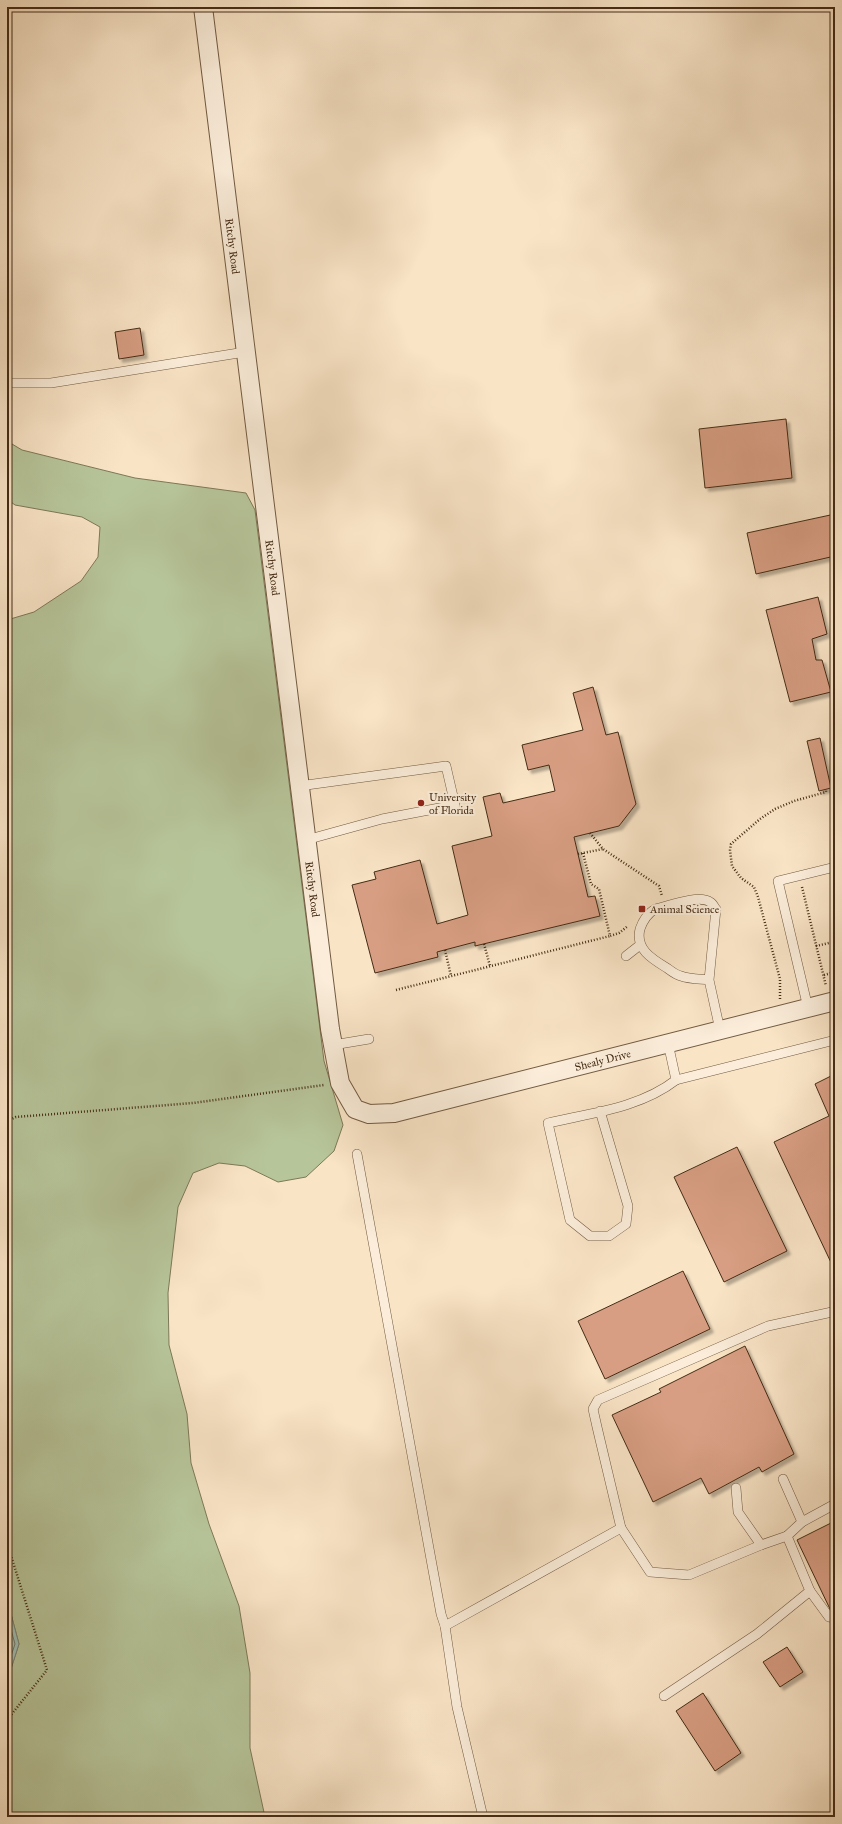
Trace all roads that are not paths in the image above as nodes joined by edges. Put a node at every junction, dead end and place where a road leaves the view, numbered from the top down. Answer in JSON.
{"nodes":[{"id":1,"x":203,"y":7,"type":"edge"},
{"id":2,"x":245,"y":352,"type":"junction"},
{"id":3,"x":7,"y":383,"type":"edge"},
{"id":4,"x":299,"y":786,"type":"junction"},
{"id":5,"x":306,"y":840,"type":"junction"},
{"id":6,"x":835,"y":867,"type":"edge"},
{"id":7,"x":640,"y":945,"type":"junction"},
{"id":8,"x":626,"y":956,"type":"dead end"},
{"id":9,"x":708,"y":980,"type":"junction"},
{"id":10,"x":831,"y":996,"type":"edge"},
{"id":11,"x":808,"y":1008,"type":"junction"},
{"id":12,"x":720,"y":1030,"type":"junction"},
{"id":13,"x":369,"y":1039,"type":"dead end"},
{"id":14,"x":835,"y":1040,"type":"edge"},
{"id":15,"x":668,"y":1043,"type":"junction"},
{"id":16,"x":333,"y":1045,"type":"junction"},
{"id":17,"x":676,"y":1080,"type":"junction"},
{"id":18,"x":600,"y":1111,"type":"junction"},
{"id":19,"x":369,"y":1114,"type":"joint"},
{"id":20,"x":357,"y":1154,"type":"dead end"},
{"id":21,"x":832,"y":1312,"type":"dead end"},
{"id":22,"x":783,"y":1479,"type":"dead end"},
{"id":23,"x":736,"y":1488,"type":"dead end"},
{"id":24,"x":835,"y":1504,"type":"edge"},
{"id":25,"x":802,"y":1522,"type":"junction"},
{"id":26,"x":621,"y":1528,"type":"junction"},
{"id":27,"x":786,"y":1536,"type":"junction"},
{"id":28,"x":761,"y":1545,"type":"junction"},
{"id":29,"x":810,"y":1591,"type":"junction"},
{"id":30,"x":835,"y":1618,"type":"edge"},
{"id":31,"x":445,"y":1626,"type":"junction"},
{"id":32,"x":664,"y":1696,"type":"dead end"},
{"id":33,"x":483,"y":1817,"type":"edge"}],
"edges":[{"from":1,"to":2,"type":"street","name":"Ritchy Road"},
{"from":2,"to":3,"type":"lane"},
{"from":2,"to":4,"type":"street","name":"Ritchy Road"},
{"from":4,"to":5,"type":"street","name":"Ritchy Road"},
{"from":4,"to":5,"type":"lane"},
{"from":5,"to":16,"type":"street","name":"Ritchy Road"},
{"from":6,"to":11,"type":"lane"},
{"from":7,"to":8,"type":"lane"},
{"from":7,"to":9,"type":"lane"},
{"from":7,"to":9,"type":"lane"},
{"from":9,"to":12,"type":"lane"},
{"from":10,"to":11,"type":"street","name":"Shealy Drive"},
{"from":11,"to":12,"type":"street","name":"Shealy Drive"},
{"from":12,"to":15,"type":"street","name":"Shealy Drive"},
{"from":13,"to":16,"type":"lane"},
{"from":14,"to":17,"type":"lane"},
{"from":15,"to":17,"type":"lane"},
{"from":15,"to":19,"type":"street","name":"Shealy Drive"},
{"from":16,"to":19,"type":"street","name":"Ritchy Road"},
{"from":17,"to":18,"type":"lane"},
{"from":18,"to":18,"type":"lane"},
{"from":20,"to":31,"type":"lane"},
{"from":21,"to":26,"type":"lane"},
{"from":22,"to":25,"type":"lane"},
{"from":23,"to":28,"type":"lane"},
{"from":24,"to":25,"type":"lane"},
{"from":25,"to":27,"type":"lane"},
{"from":26,"to":28,"type":"lane"},
{"from":26,"to":31,"type":"lane"},
{"from":27,"to":28,"type":"lane"},
{"from":27,"to":29,"type":"lane"},
{"from":29,"to":30,"type":"lane"},
{"from":29,"to":32,"type":"lane"},
{"from":31,"to":33,"type":"lane"}]}
